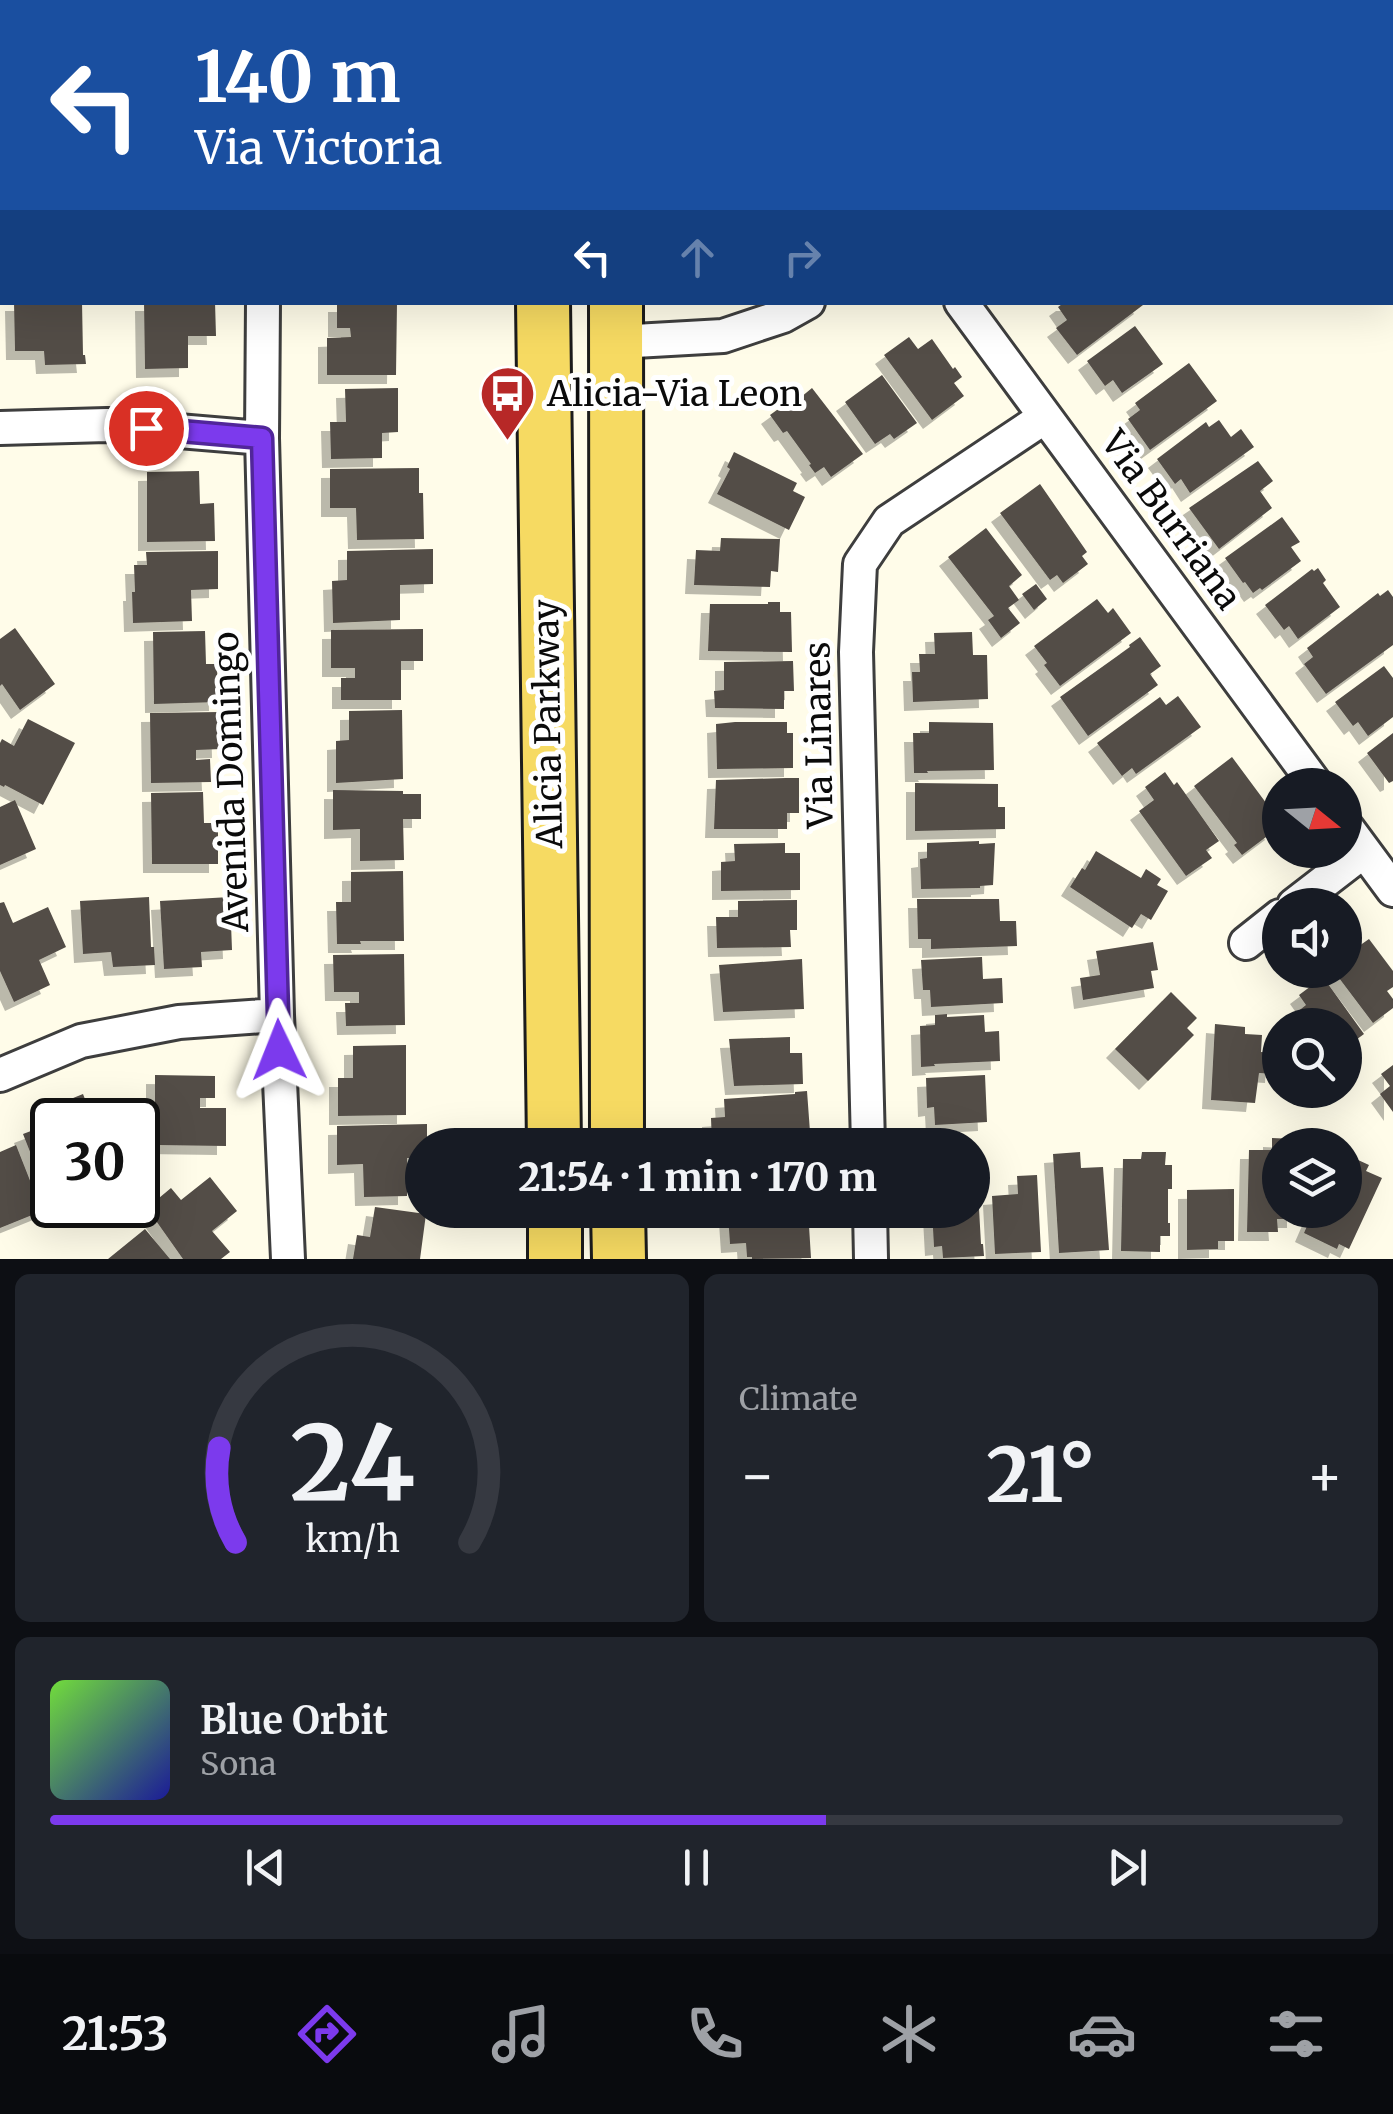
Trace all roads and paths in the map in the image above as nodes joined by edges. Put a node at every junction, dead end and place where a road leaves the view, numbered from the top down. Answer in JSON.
{"nodes":[{"id":1,"x":263,"y":305,"type":"edge"},
{"id":2,"x":803,"y":305,"type":"edge"},
{"id":3,"x":963,"y":305,"type":"edge"},
{"id":4,"x":616,"y":322,"type":"edge"},
{"id":5,"x":543,"y":324,"type":"edge"},
{"id":6,"x":1045,"y":417,"type":"junction"},
{"id":7,"x":0,"y":428,"type":"edge"},
{"id":8,"x":262,"y":438,"type":"junction"},
{"id":9,"x":1303,"y":768,"type":"edge"},
{"id":10,"x":1362,"y":849,"type":"edge"},
{"id":11,"x":1327,"y":868,"type":"edge"},
{"id":12,"x":1309,"y":888,"type":"edge"},
{"id":13,"x":1393,"y":890,"type":"edge"},
{"id":14,"x":1262,"y":930,"type":"edge"},
{"id":15,"x":1246,"y":942,"type":"dead end"},
{"id":16,"x":278,"y":1015,"type":"junction"},
{"id":17,"x":0,"y":1075,"type":"edge"},
{"id":18,"x":554,"y":1128,"type":"edge"},
{"id":19,"x":617,"y":1128,"type":"edge"},
{"id":20,"x":868,"y":1128,"type":"edge"},
{"id":21,"x":554,"y":1228,"type":"edge"},
{"id":22,"x":618,"y":1228,"type":"edge"},
{"id":23,"x":870,"y":1228,"type":"edge"},
{"id":24,"x":288,"y":1259,"type":"edge"},
{"id":25,"x":555,"y":1259,"type":"edge"},
{"id":26,"x":619,"y":1259,"type":"edge"},
{"id":27,"x":871,"y":1259,"type":"edge"}],
"edges":[{"from":1,"to":8,"type":"street","name":"Avenida Domingo"},
{"from":2,"to":4,"type":"street"},
{"from":3,"to":6,"type":"street","name":"Via Burriana"},
{"from":4,"to":5,"type":"main road"},
{"from":4,"to":19,"type":"main road","name":"Alicia Parkway"},
{"from":5,"to":18,"type":"main road","name":"Alicia Parkway"},
{"from":6,"to":9,"type":"street","name":"Via Burriana"},
{"from":6,"to":20,"type":"street","name":"Via Linares"},
{"from":7,"to":8,"type":"street"},
{"from":8,"to":16,"type":"street","name":"Avenida Domingo"},
{"from":10,"to":13,"type":"street"},
{"from":11,"to":12,"type":"street"},
{"from":14,"to":15,"type":"street"},
{"from":16,"to":17,"type":"street"},
{"from":16,"to":24,"type":"street","name":"Avenida Domingo"},
{"from":21,"to":25,"type":"main road"},
{"from":22,"to":26,"type":"main road"},
{"from":23,"to":27,"type":"street"}]}
